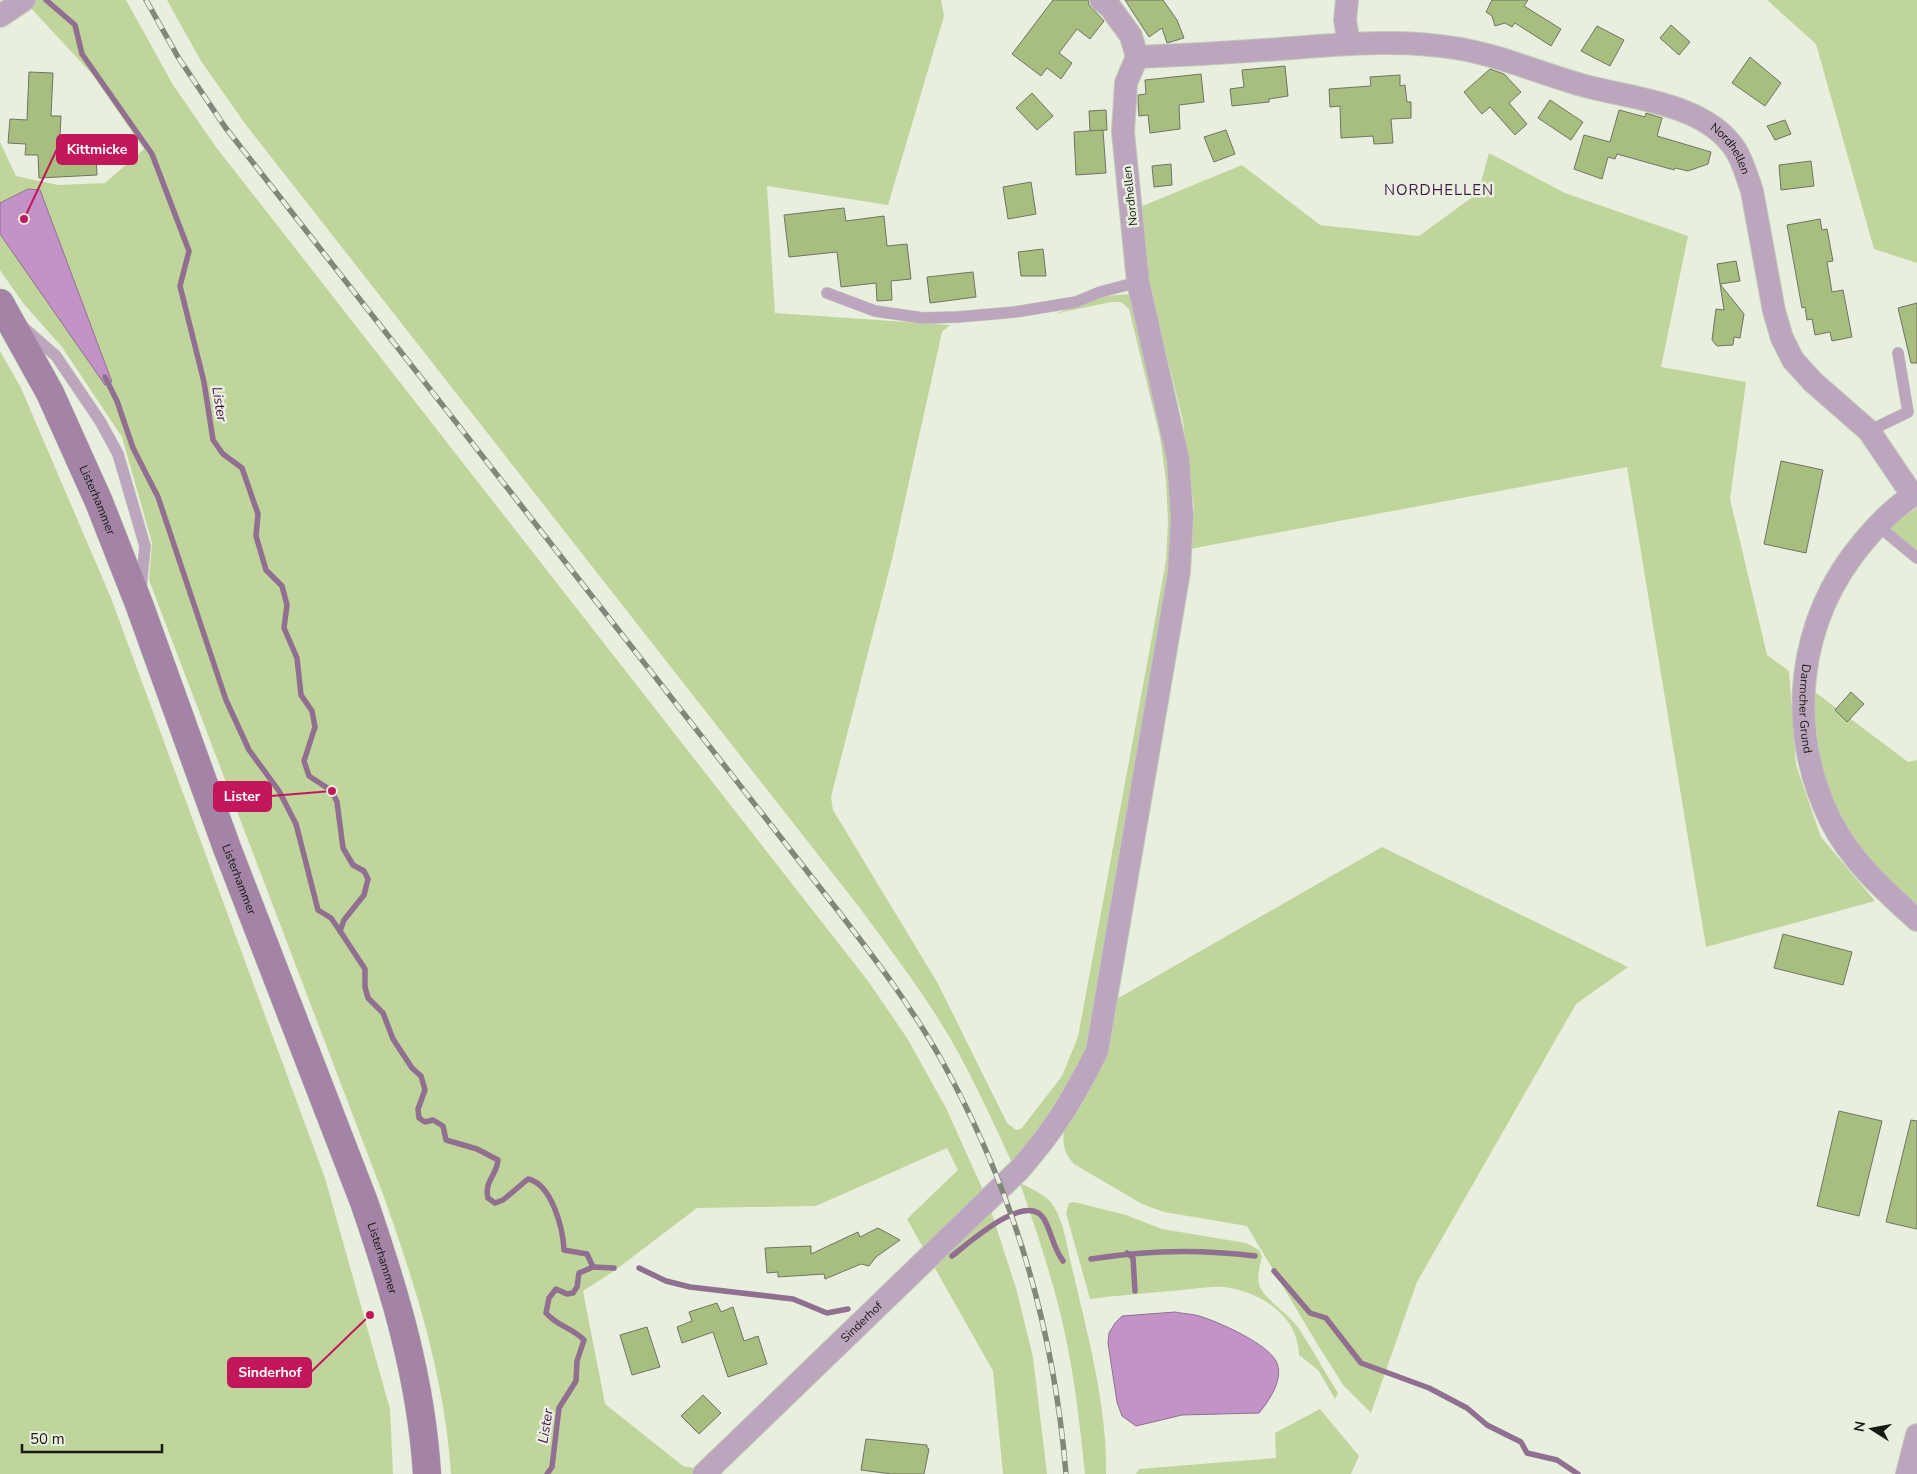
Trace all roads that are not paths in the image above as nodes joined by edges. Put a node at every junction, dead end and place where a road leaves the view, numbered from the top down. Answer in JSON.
{"nodes":[{"id":1,"x":24,"y":0,"type":"edge"},
{"id":2,"x":1101,"y":0,"type":"edge"},
{"id":3,"x":1347,"y":0,"type":"edge"},
{"id":4,"x":0,"y":16,"type":"edge"},
{"id":5,"x":1349,"y":44,"type":"junction"},
{"id":6,"x":1137,"y":57,"type":"junction"},
{"id":7,"x":1138,"y":282,"type":"junction"},
{"id":8,"x":827,"y":293,"type":"dead end"},
{"id":9,"x":2,"y":306,"type":"edge"},
{"id":10,"x":1150,"y":337,"type":"joint"},
{"id":11,"x":1898,"y":354,"type":"dead end"},
{"id":12,"x":1869,"y":431,"type":"junction"},
{"id":13,"x":1915,"y":494,"type":"edge"},
{"id":14,"x":1877,"y":525,"type":"junction"},
{"id":15,"x":1917,"y":558,"type":"edge"},
{"id":16,"x":139,"y":604,"type":"junction"},
{"id":17,"x":1917,"y":920,"type":"edge"},
{"id":18,"x":1917,"y":1434,"type":"edge"},
{"id":19,"x":427,"y":1474,"type":"edge"},
{"id":20,"x":704,"y":1474,"type":"edge"},
{"id":21,"x":1907,"y":1474,"type":"edge"}],
"edges":[{"from":1,"to":4,"type":"street"},
{"from":2,"to":6,"type":"street"},
{"from":3,"to":5,"type":"street"},
{"from":5,"to":6,"type":"street","name":"Nordhellen"},
{"from":5,"to":12,"type":"street","name":"Nordhellen"},
{"from":6,"to":7,"type":"street","name":"Nordhellen"},
{"from":7,"to":8,"type":"lane"},
{"from":7,"to":10,"type":"street","name":"Nordhellen"},
{"from":9,"to":16,"type":"main road","name":"Listerhammer"},
{"from":9,"to":16,"type":"lane"},
{"from":10,"to":20,"type":"street","name":"Sinderhof"},
{"from":11,"to":12,"type":"lane"},
{"from":12,"to":13,"type":"street","name":"Nordhellen"},
{"from":13,"to":14,"type":"street","name":"Darmcher Grund"},
{"from":14,"to":15,"type":"lane"},
{"from":14,"to":17,"type":"street","name":"Darmcher Grund"},
{"from":16,"to":19,"type":"main road","name":"Listerhammer"},
{"from":18,"to":21,"type":"street"}]}
